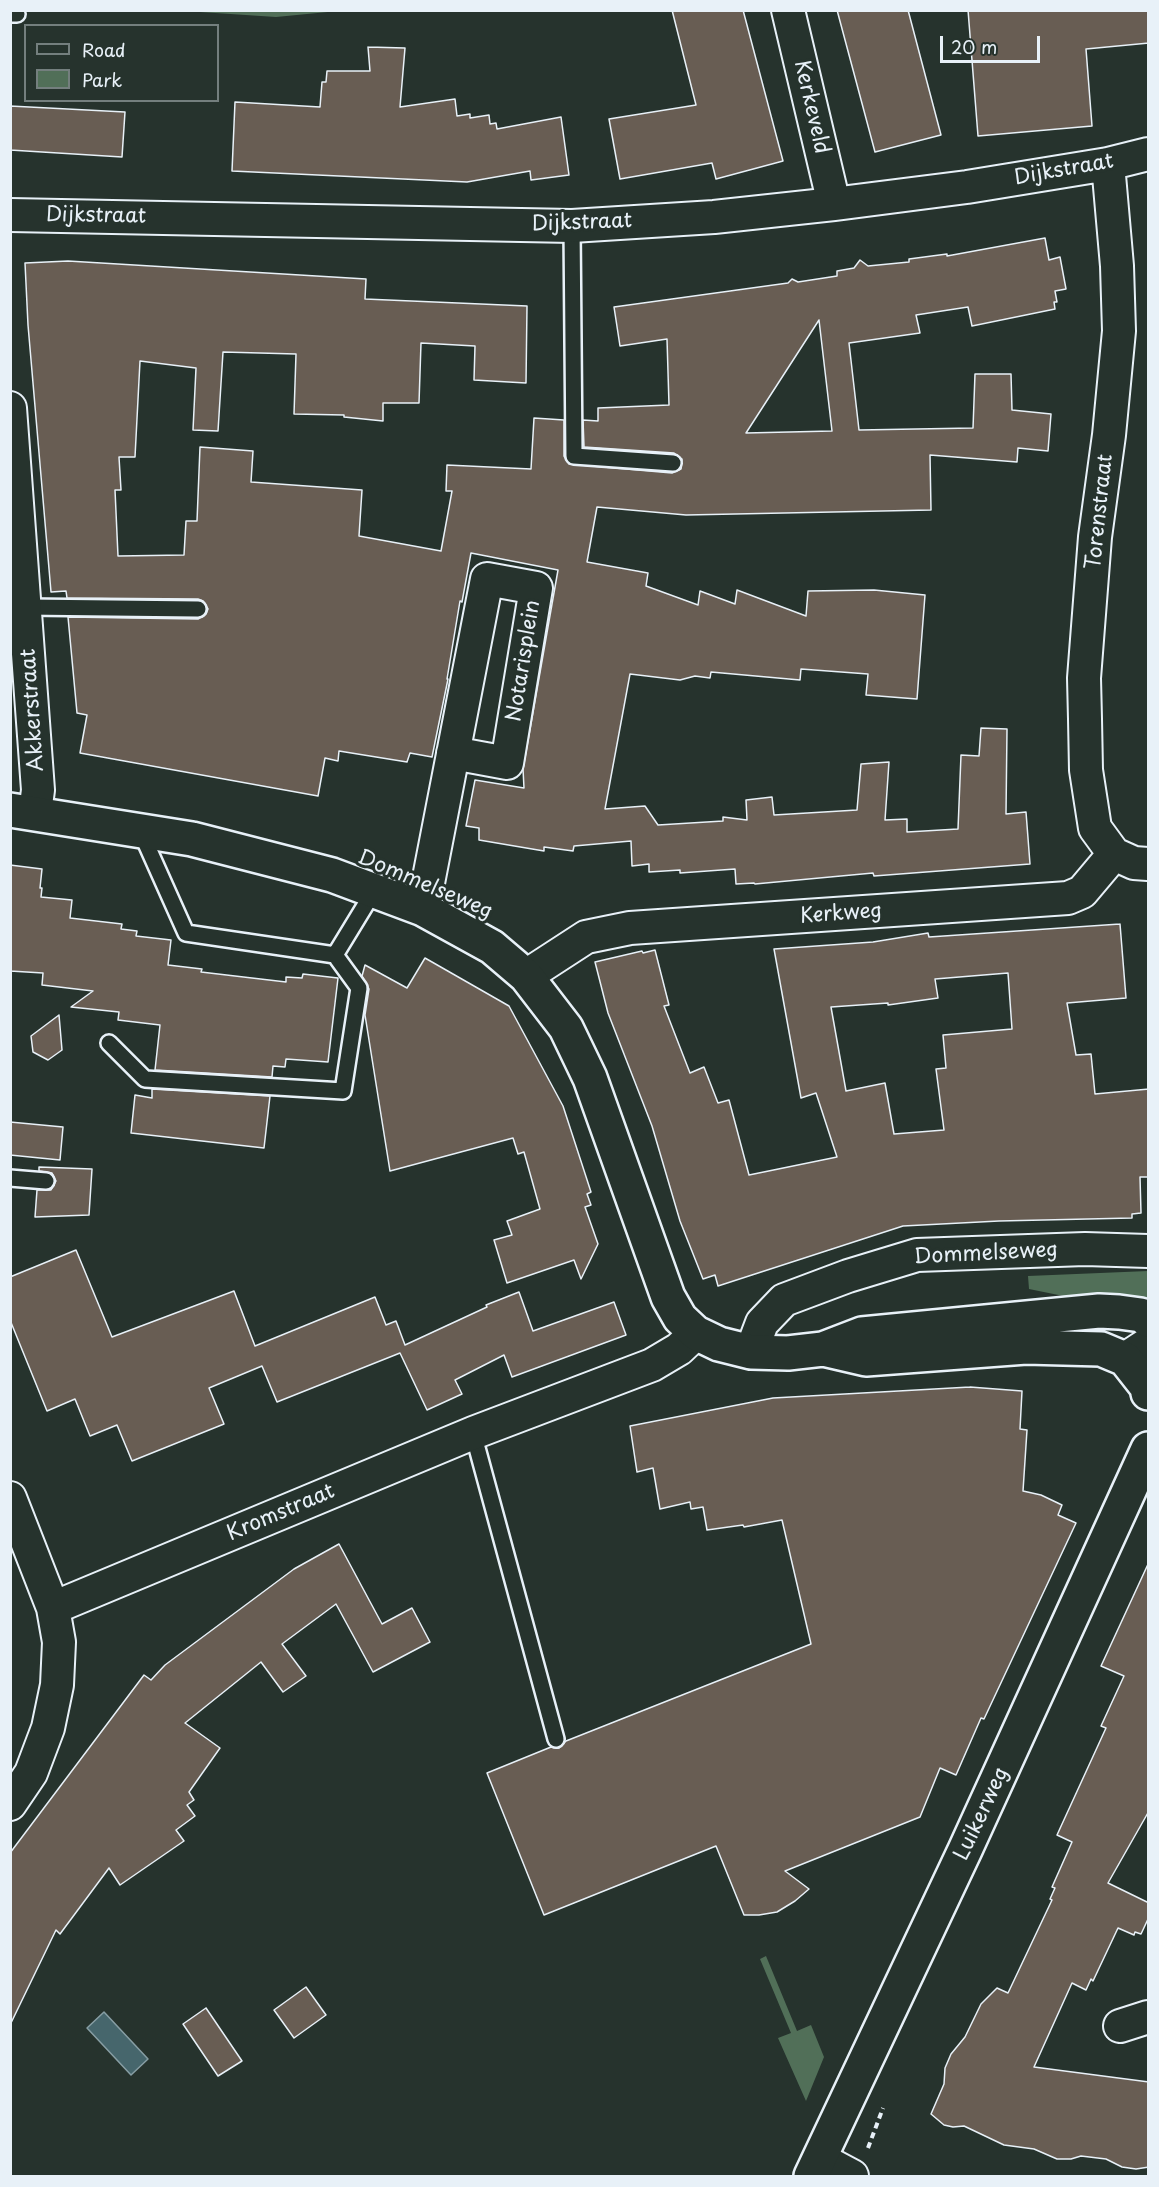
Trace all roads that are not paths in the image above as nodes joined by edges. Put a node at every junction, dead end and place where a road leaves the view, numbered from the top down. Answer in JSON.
{"nodes":[{"id":1,"x":788,"y":10,"type":"edge"},
{"id":2,"x":1149,"y":154,"type":"edge"},
{"id":3,"x":1108,"y":164,"type":"junction"},
{"id":4,"x":834,"y":204,"type":"junction"},
{"id":5,"x":10,"y":214,"type":"edge"},
{"id":6,"x":572,"y":226,"type":"junction"},
{"id":7,"x":10,"y":408,"type":"edge"},
{"id":8,"x":673,"y":462,"type":"dead end"},
{"id":9,"x":26,"y":607,"type":"junction"},
{"id":10,"x":198,"y":609,"type":"dead end"},
{"id":11,"x":453,"y":753,"type":"junction"},
{"id":12,"x":23,"y":812,"type":"edge"},
{"id":13,"x":140,"y":830,"type":"junction"},
{"id":14,"x":1114,"y":854,"type":"junction"},
{"id":15,"x":1149,"y":864,"type":"edge"},
{"id":16,"x":374,"y":891,"type":"junction"},
{"id":17,"x":423,"y":909,"type":"junction"},
{"id":18,"x":334,"y":955,"type":"junction"},
{"id":19,"x":526,"y":976,"type":"junction"},
{"id":20,"x":110,"y":1042,"type":"dead end"},
{"id":21,"x":10,"y":1178,"type":"edge"},
{"id":22,"x":46,"y":1181,"type":"dead end"},
{"id":23,"x":1149,"y":1251,"type":"edge"},
{"id":24,"x":1149,"y":1320,"type":"edge"},
{"id":25,"x":696,"y":1333,"type":"junction"},
{"id":26,"x":823,"y":1348,"type":"junction"},
{"id":27,"x":1137,"y":1351,"type":"edge"},
{"id":28,"x":751,"y":1352,"type":"junction"},
{"id":29,"x":1149,"y":1393,"type":"edge"},
{"id":30,"x":473,"y":1433,"type":"junction"},
{"id":31,"x":1149,"y":1449,"type":"edge"},
{"id":32,"x":10,"y":1498,"type":"edge"},
{"id":33,"x":53,"y":1608,"type":"junction"},
{"id":34,"x":556,"y":1739,"type":"dead end"},
{"id":35,"x":10,"y":1804,"type":"edge"},
{"id":36,"x":815,"y":2168,"type":"edge"},
{"id":37,"x":852,"y":2176,"type":"edge"}],
"edges":[{"from":1,"to":4,"type":"street","name":"Kerkeveld"},
{"from":2,"to":3,"type":"street","name":"Dijkstraat"},
{"from":3,"to":4,"type":"street","name":"Dijkstraat"},
{"from":3,"to":14,"type":"street","name":"Torenstraat"},
{"from":4,"to":6,"type":"street","name":"Dijkstraat"},
{"from":5,"to":6,"type":"street","name":"Dijkstraat"},
{"from":6,"to":8,"type":"lane"},
{"from":7,"to":9,"type":"street","name":"Akkerstraat"},
{"from":9,"to":10,"type":"lane"},
{"from":9,"to":12,"type":"street","name":"Akkerstraat"},
{"from":11,"to":11,"type":"street","name":"Notarisplein"},
{"from":11,"to":17,"type":"street","name":"Notarisplein"},
{"from":12,"to":13,"type":"street","name":"Dommelseweg"},
{"from":13,"to":16,"type":"street","name":"Dommelseweg"},
{"from":13,"to":18,"type":"lane"},
{"from":14,"to":15,"type":"street"},
{"from":14,"to":19,"type":"street","name":"Kerkweg"},
{"from":16,"to":17,"type":"street","name":"Dommelseweg"},
{"from":16,"to":18,"type":"lane","name":"Dommelseweg"},
{"from":17,"to":19,"type":"street","name":"Dommelseweg"},
{"from":18,"to":20,"type":"lane"},
{"from":19,"to":25,"type":"street","name":"Dommelseweg"},
{"from":21,"to":22,"type":"lane"},
{"from":23,"to":28,"type":"street","name":"Dommelseweg"},
{"from":24,"to":26,"type":"street","name":"Dommelseweg"},
{"from":25,"to":28,"type":"street","name":"Dommelseweg"},
{"from":25,"to":30,"type":"street","name":"Kromstraat"},
{"from":26,"to":27,"type":"street","name":"Dommelseweg"},
{"from":26,"to":28,"type":"street","name":"Dommelseweg"},
{"from":27,"to":29,"type":"street"},
{"from":30,"to":33,"type":"street","name":"Kromstraat"},
{"from":30,"to":34,"type":"lane"},
{"from":31,"to":36,"type":"street","name":"Luikerweg"},
{"from":32,"to":33,"type":"street"},
{"from":33,"to":35,"type":"street"},
{"from":36,"to":37,"type":"street"}]}
